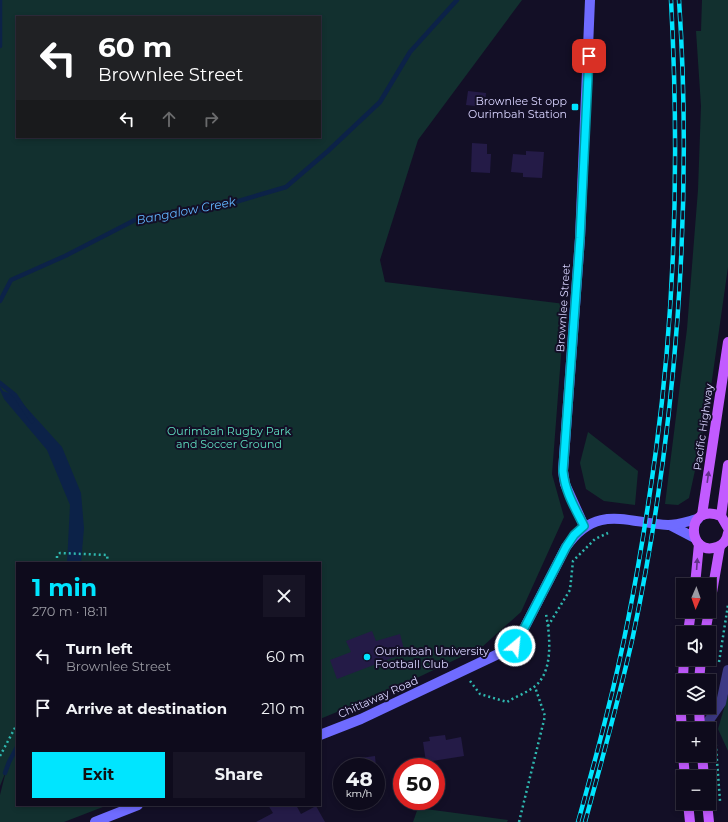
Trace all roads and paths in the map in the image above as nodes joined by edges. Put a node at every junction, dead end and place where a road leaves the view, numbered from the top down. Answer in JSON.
{"nodes":[{"id":1,"x":590,"y":0,"type":"edge"},
{"id":2,"x":728,"y":342,"type":"edge"},
{"id":3,"x":728,"y":465,"type":"edge"},
{"id":4,"x":721,"y":516,"type":"junction"},
{"id":5,"x":700,"y":517,"type":"junction"},
{"id":6,"x":670,"y":525,"type":"junction"},
{"id":7,"x":584,"y":526,"type":"junction"},
{"id":8,"x":728,"y":528,"type":"edge"},
{"id":9,"x":613,"y":532,"type":"dead end"},
{"id":10,"x":728,"y":533,"type":"edge"},
{"id":11,"x":697,"y":541,"type":"junction"},
{"id":12,"x":720,"y":546,"type":"junction"},
{"id":13,"x":57,"y":562,"type":"edge"},
{"id":14,"x":108,"y":562,"type":"edge"},
{"id":15,"x":695,"y":578,"type":"edge"},
{"id":16,"x":715,"y":578,"type":"edge"},
{"id":17,"x":542,"y":595,"type":"junction"},
{"id":18,"x":728,"y":605,"type":"edge"},
{"id":19,"x":548,"y":627,"type":"junction"},
{"id":20,"x":719,"y":663,"type":"dead end"},
{"id":21,"x":684,"y":666,"type":"edge"},
{"id":22,"x":728,"y":670,"type":"edge"},
{"id":23,"x":462,"y":671,"type":"junction"},
{"id":24,"x":535,"y":687,"type":"junction"},
{"id":25,"x":681,"y":722,"type":"edge"},
{"id":26,"x":708,"y":722,"type":"edge"},
{"id":27,"x":16,"y":726,"type":"edge"},
{"id":28,"x":321,"y":735,"type":"edge"},
{"id":29,"x":716,"y":749,"type":"edge"},
{"id":30,"x":0,"y":756,"type":"edge"},
{"id":31,"x":135,"y":806,"type":"edge"},
{"id":32,"x":721,"y":807,"type":"dead end"},
{"id":33,"x":689,"y":810,"type":"edge"},
{"id":34,"x":708,"y":810,"type":"edge"},
{"id":35,"x":95,"y":822,"type":"edge"},
{"id":36,"x":519,"y":822,"type":"edge"},
{"id":37,"x":690,"y":822,"type":"edge"},
{"id":38,"x":709,"y":822,"type":"edge"}],
"edges":[{"from":1,"to":7,"type":"main road","name":"Brownlee Street"},
{"from":5,"to":2,"type":"main road","name":"Pacific Highway","one_way":true},
{"from":3,"to":4,"type":"main road"},
{"from":4,"to":5,"type":"main road"},
{"from":4,"to":8,"type":"main road"},
{"from":5,"to":6,"type":"main road"},
{"from":5,"to":11,"type":"main road","name":"Pacific Highway"},
{"from":6,"to":7,"type":"main road"},
{"from":6,"to":11,"type":"main road"},
{"from":7,"to":17,"type":"main road","name":"Chittaway Road"},
{"from":9,"to":19,"type":"path"},
{"from":10,"to":12,"type":"main road"},
{"from":11,"to":12,"type":"main road"},
{"from":15,"to":11,"type":"main road","one_way":true},
{"from":12,"to":16,"type":"main road"},
{"from":13,"to":14,"type":"path"},
{"from":17,"to":19,"type":"path"},
{"from":17,"to":23,"type":"main road","name":"Chittaway Road"},
{"from":18,"to":20,"type":"path"},
{"from":19,"to":24,"type":"path"},
{"from":21,"to":25,"type":"main road"},
{"from":22,"to":26,"type":"street"},
{"from":23,"to":24,"type":"path"},
{"from":23,"to":28,"type":"main road","name":"Chittaway Road"},
{"from":24,"to":36,"type":"path"},
{"from":27,"to":30,"type":"path"},
{"from":29,"to":32,"type":"path"},
{"from":31,"to":35,"type":"main road"},
{"from":33,"to":37,"type":"main road"},
{"from":34,"to":38,"type":"main road"}]}
